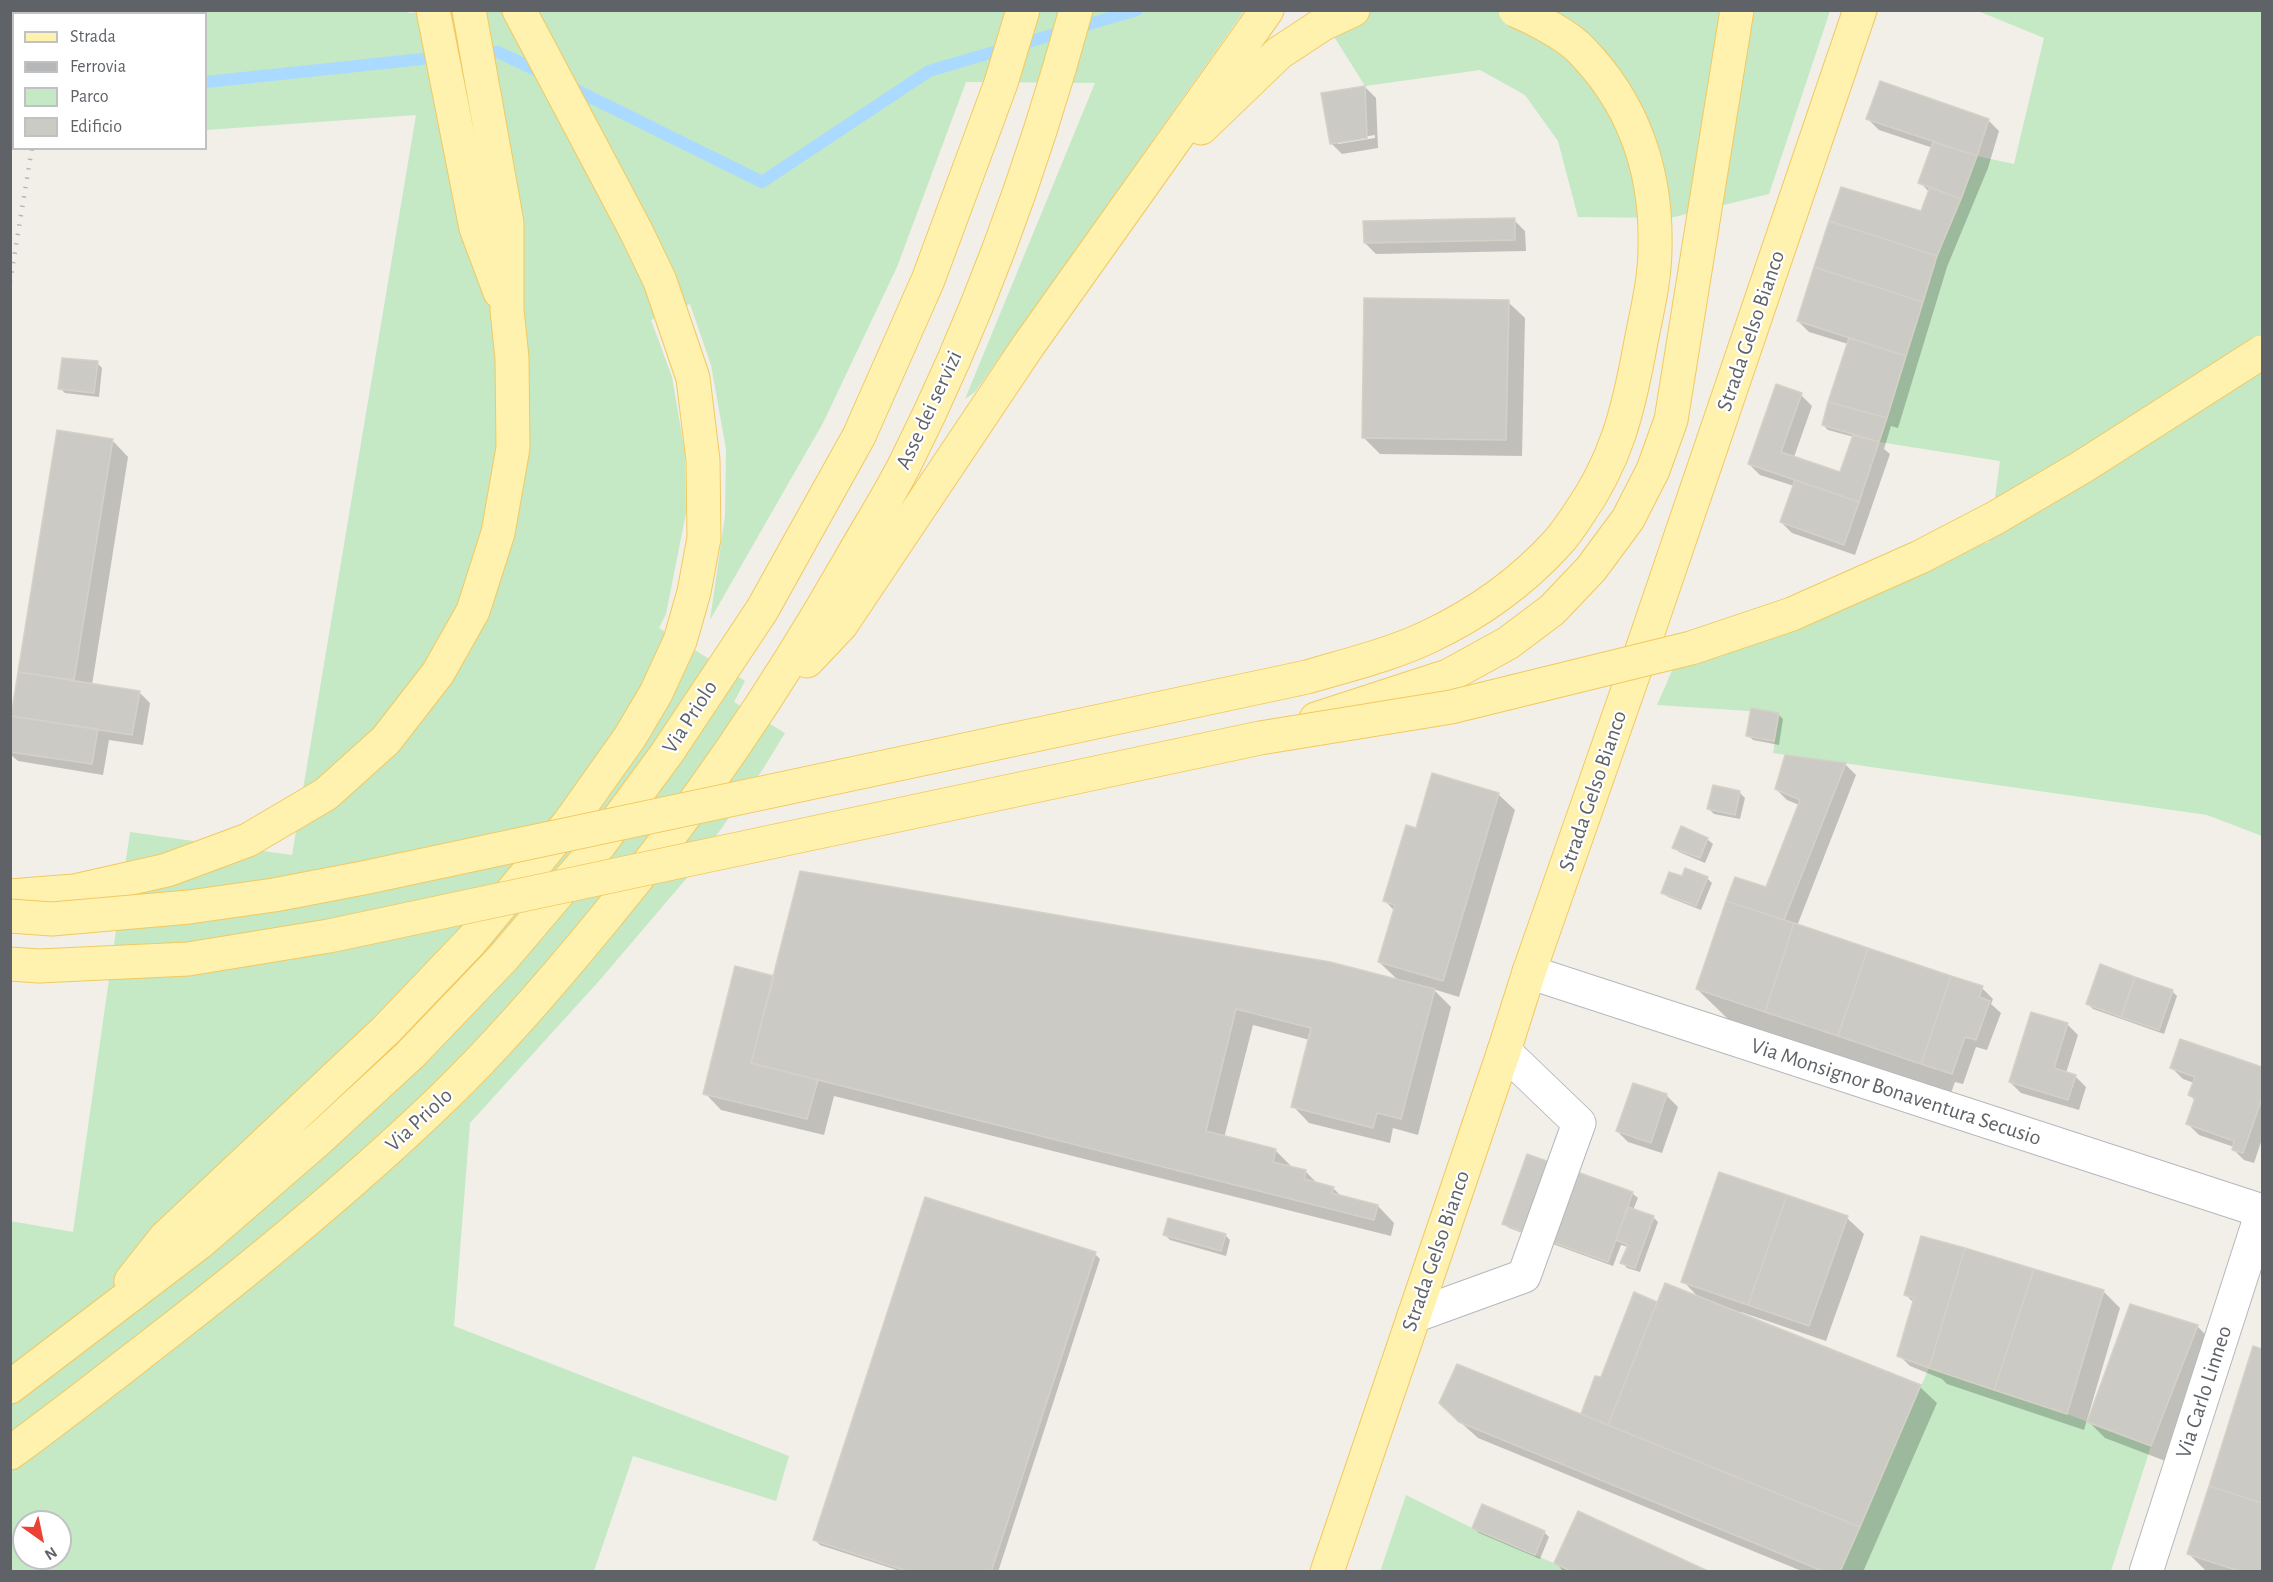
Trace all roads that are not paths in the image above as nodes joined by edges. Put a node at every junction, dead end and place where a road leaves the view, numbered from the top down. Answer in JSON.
{"nodes":[{"id":1,"x":433,"y":10,"type":"edge"},
{"id":2,"x":470,"y":10,"type":"edge"},
{"id":3,"x":519,"y":10,"type":"edge"},
{"id":4,"x":1023,"y":10,"type":"edge"},
{"id":5,"x":1076,"y":10,"type":"edge"},
{"id":6,"x":1268,"y":10,"type":"edge"},
{"id":7,"x":1353,"y":10,"type":"edge"},
{"id":8,"x":1515,"y":10,"type":"edge"},
{"id":9,"x":1737,"y":10,"type":"edge"},
{"id":10,"x":1858,"y":13,"type":"edge"},
{"id":11,"x":1148,"y":180,"type":"junction"},
{"id":12,"x":507,"y":310,"type":"junction"},
{"id":13,"x":2262,"y":352,"type":"edge"},
{"id":14,"x":756,"y":716,"type":"junction"},
{"id":15,"x":1260,"y":738,"type":"junction"},
{"id":16,"x":10,"y":896,"type":"edge"},
{"id":17,"x":10,"y":916,"type":"edge"},
{"id":18,"x":10,"y":964,"type":"edge"},
{"id":19,"x":1529,"y":972,"type":"junction"},
{"id":20,"x":1504,"y":1051,"type":"junction"},
{"id":21,"x":2262,"y":1212,"type":"edge"},
{"id":22,"x":1414,"y":1316,"type":"junction"},
{"id":23,"x":103,"y":1318,"type":"junction"},
{"id":24,"x":10,"y":1387,"type":"edge"},
{"id":25,"x":10,"y":1453,"type":"edge"},
{"id":26,"x":1327,"y":1572,"type":"edge"},
{"id":27,"x":2146,"y":1572,"type":"edge"}],
"edges":[{"from":1,"to":12,"type":"main road"},
{"from":2,"to":12,"type":"main road"},
{"from":3,"to":23,"type":"main road","bridge":true},
{"from":4,"to":23,"type":"main road","name":"Via Priolo","bridge":true},
{"from":5,"to":14,"type":"main road","name":"Asse dei servizi"},
{"from":6,"to":11,"type":"main road"},
{"from":7,"to":11,"type":"main road"},
{"from":8,"to":17,"type":"main road","bridge":true},
{"from":9,"to":15,"type":"main road","bridge":true},
{"from":10,"to":19,"type":"main road","name":"Strada Gelso Bianco"},
{"from":11,"to":14,"type":"main road"},
{"from":12,"to":16,"type":"main road"},
{"from":13,"to":15,"type":"main road","bridge":true},
{"from":14,"to":25,"type":"main road","name":"Via Priolo","bridge":true},
{"from":15,"to":18,"type":"main road","bridge":true},
{"from":19,"to":20,"type":"main road","name":"Strada Gelso Bianco"},
{"from":19,"to":21,"type":"street","name":"Via Monsignor Bonaventura Secusio"},
{"from":20,"to":22,"type":"main road","name":"Strada Gelso Bianco"},
{"from":20,"to":22,"type":"street"},
{"from":21,"to":27,"type":"street","name":"Via Carlo Linneo"},
{"from":22,"to":26,"type":"main road","name":"Strada Gelso Bianco"},
{"from":23,"to":24,"type":"main road","name":"Via Priolo"}]}
